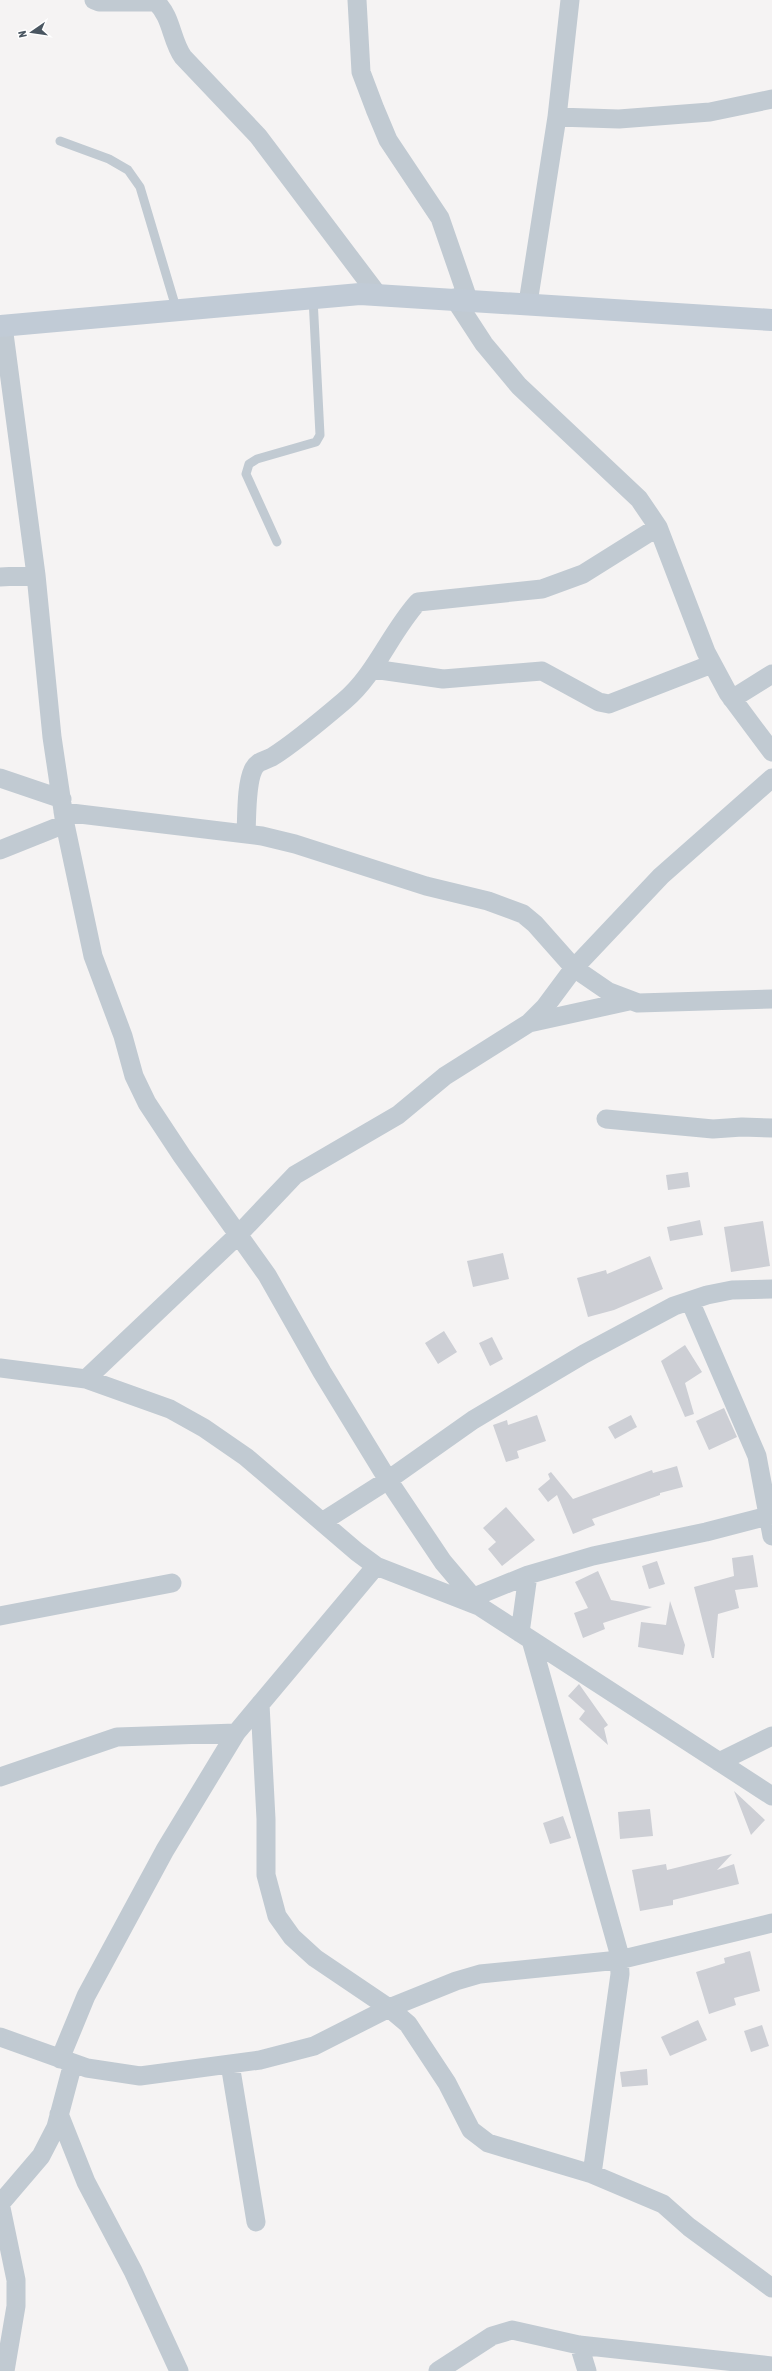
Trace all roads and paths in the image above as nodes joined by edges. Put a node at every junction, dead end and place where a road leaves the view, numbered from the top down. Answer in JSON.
{"nodes":[{"id":1,"x":94,"y":0,"type":"edge"},
{"id":2,"x":357,"y":0,"type":"edge"},
{"id":3,"x":570,"y":0,"type":"edge"},
{"id":4,"x":772,"y":99,"type":"edge"},
{"id":5,"x":557,"y":117,"type":"junction"},
{"id":6,"x":60,"y":142,"type":"dead end"},
{"id":7,"x":378,"y":295,"type":"junction"},
{"id":8,"x":313,"y":298,"type":"junction"},
{"id":9,"x":461,"y":299,"type":"junction"},
{"id":10,"x":528,"y":303,"type":"junction"},
{"id":11,"x":177,"y":311,"type":"junction"},
{"id":12,"x":772,"y":320,"type":"edge"},
{"id":13,"x":1,"y":326,"type":"edge"},
{"id":14,"x":658,"y":527,"type":"junction"},
{"id":15,"x":277,"y":542,"type":"dead end"},
{"id":16,"x":36,"y":575,"type":"junction"},
{"id":17,"x":0,"y":577,"type":"edge"},
{"id":18,"x":712,"y":664,"type":"junction"},
{"id":19,"x":373,"y":669,"type":"junction"},
{"id":20,"x":772,"y":674,"type":"edge"},
{"id":21,"x":732,"y":698,"type":"junction"},
{"id":22,"x":772,"y":752,"type":"edge"},
{"id":23,"x":0,"y":778,"type":"edge"},
{"id":24,"x":772,"y":778,"type":"edge"},
{"id":25,"x":63,"y":812,"type":"junction"},
{"id":26,"x":246,"y":833,"type":"junction"},
{"id":27,"x":0,"y":850,"type":"edge"},
{"id":28,"x":574,"y":968,"type":"junction"},
{"id":29,"x":772,"y":999,"type":"edge"},
{"id":30,"x":629,"y":1001,"type":"junction"},
{"id":31,"x":529,"y":1023,"type":"junction"},
{"id":32,"x":606,"y":1119,"type":"dead end"},
{"id":33,"x":772,"y":1128,"type":"edge"},
{"id":34,"x":238,"y":1235,"type":"junction"},
{"id":35,"x":772,"y":1289,"type":"edge"},
{"id":36,"x":690,"y":1301,"type":"junction"},
{"id":37,"x":0,"y":1368,"type":"edge"},
{"id":38,"x":86,"y":1379,"type":"junction"},
{"id":39,"x":764,"y":1455,"type":"edge"},
{"id":40,"x":388,"y":1480,"type":"junction"},
{"id":41,"x":768,"y":1516,"type":"junction"},
{"id":42,"x":322,"y":1522,"type":"junction"},
{"id":43,"x":772,"y":1536,"type":"edge"},
{"id":44,"x":376,"y":1566,"type":"junction"},
{"id":45,"x":528,"y":1575,"type":"junction"},
{"id":46,"x":172,"y":1583,"type":"dead end"},
{"id":47,"x":478,"y":1603,"type":"junction"},
{"id":48,"x":0,"y":1616,"type":"edge"},
{"id":49,"x":526,"y":1637,"type":"junction"},
{"id":50,"x":260,"y":1704,"type":"junction"},
{"id":51,"x":236,"y":1733,"type":"junction"},
{"id":52,"x":772,"y":1736,"type":"edge"},
{"id":53,"x":719,"y":1762,"type":"junction"},
{"id":54,"x":0,"y":1778,"type":"edge"},
{"id":55,"x":772,"y":1796,"type":"edge"},
{"id":56,"x":772,"y":1923,"type":"edge"},
{"id":57,"x":619,"y":1960,"type":"junction"},
{"id":58,"x":389,"y":2008,"type":"junction"},
{"id":59,"x":0,"y":2037,"type":"edge"},
{"id":60,"x":66,"y":2061,"type":"junction"},
{"id":61,"x":230,"y":2064,"type":"junction"},
{"id":62,"x":59,"y":2114,"type":"junction"},
{"id":63,"x":592,"y":2174,"type":"junction"},
{"id":64,"x":0,"y":2204,"type":"edge"},
{"id":65,"x":256,"y":2222,"type":"dead end"},
{"id":66,"x":772,"y":2288,"type":"edge"},
{"id":67,"x":579,"y":2345,"type":"junction"},
{"id":68,"x":772,"y":2366,"type":"edge"},
{"id":69,"x":5,"y":2371,"type":"edge"},
{"id":70,"x":178,"y":2371,"type":"edge"},
{"id":71,"x":438,"y":2371,"type":"edge"},
{"id":72,"x":587,"y":2371,"type":"edge"}],
"edges":[{"from":1,"to":7,"type":"street"},
{"from":2,"to":9,"type":"street"},
{"from":3,"to":5,"type":"street"},
{"from":4,"to":5,"type":"street"},
{"from":5,"to":10,"type":"street"},
{"from":6,"to":11,"type":"lane"},
{"from":7,"to":8,"type":"street"},
{"from":7,"to":9,"type":"street"},
{"from":8,"to":11,"type":"street"},
{"from":8,"to":15,"type":"lane"},
{"from":9,"to":10,"type":"street"},
{"from":9,"to":14,"type":"street"},
{"from":10,"to":12,"type":"street"},
{"from":11,"to":13,"type":"street"},
{"from":13,"to":16,"type":"street"},
{"from":14,"to":18,"type":"street"},
{"from":14,"to":19,"type":"street"},
{"from":16,"to":17,"type":"street"},
{"from":16,"to":25,"type":"street"},
{"from":18,"to":19,"type":"street"},
{"from":18,"to":21,"type":"street"},
{"from":19,"to":26,"type":"street"},
{"from":20,"to":21,"type":"street"},
{"from":21,"to":22,"type":"street"},
{"from":23,"to":25,"type":"street"},
{"from":24,"to":28,"type":"street"},
{"from":25,"to":26,"type":"street"},
{"from":25,"to":27,"type":"street"},
{"from":25,"to":34,"type":"street"},
{"from":26,"to":28,"type":"street"},
{"from":28,"to":30,"type":"street"},
{"from":28,"to":31,"type":"street"},
{"from":29,"to":30,"type":"street"},
{"from":30,"to":31,"type":"street"},
{"from":31,"to":34,"type":"street"},
{"from":32,"to":33,"type":"street"},
{"from":34,"to":38,"type":"street"},
{"from":34,"to":40,"type":"street"},
{"from":35,"to":36,"type":"street"},
{"from":36,"to":39,"type":"street"},
{"from":36,"to":40,"type":"street"},
{"from":37,"to":38,"type":"street"},
{"from":38,"to":42,"type":"street"},
{"from":39,"to":41,"type":"street"},
{"from":40,"to":42,"type":"street"},
{"from":40,"to":47,"type":"street"},
{"from":41,"to":43,"type":"street"},
{"from":41,"to":45,"type":"street"},
{"from":42,"to":44,"type":"street"},
{"from":44,"to":47,"type":"street"},
{"from":44,"to":50,"type":"street"},
{"from":45,"to":47,"type":"street"},
{"from":45,"to":49,"type":"street"},
{"from":46,"to":48,"type":"street"},
{"from":47,"to":49,"type":"street"},
{"from":49,"to":53,"type":"street"},
{"from":49,"to":57,"type":"street"},
{"from":50,"to":51,"type":"street"},
{"from":50,"to":58,"type":"street"},
{"from":51,"to":54,"type":"street"},
{"from":51,"to":60,"type":"street"},
{"from":52,"to":53,"type":"street"},
{"from":53,"to":55,"type":"street"},
{"from":56,"to":57,"type":"street"},
{"from":57,"to":58,"type":"street"},
{"from":57,"to":63,"type":"street"},
{"from":58,"to":61,"type":"street"},
{"from":58,"to":63,"type":"street"},
{"from":59,"to":60,"type":"street"},
{"from":60,"to":61,"type":"street"},
{"from":60,"to":62,"type":"street"},
{"from":61,"to":65,"type":"street"},
{"from":62,"to":64,"type":"street"},
{"from":62,"to":70,"type":"street"},
{"from":63,"to":66,"type":"street"},
{"from":64,"to":69,"type":"street"},
{"from":67,"to":68,"type":"street"},
{"from":67,"to":71,"type":"street"},
{"from":67,"to":72,"type":"street"}]}
